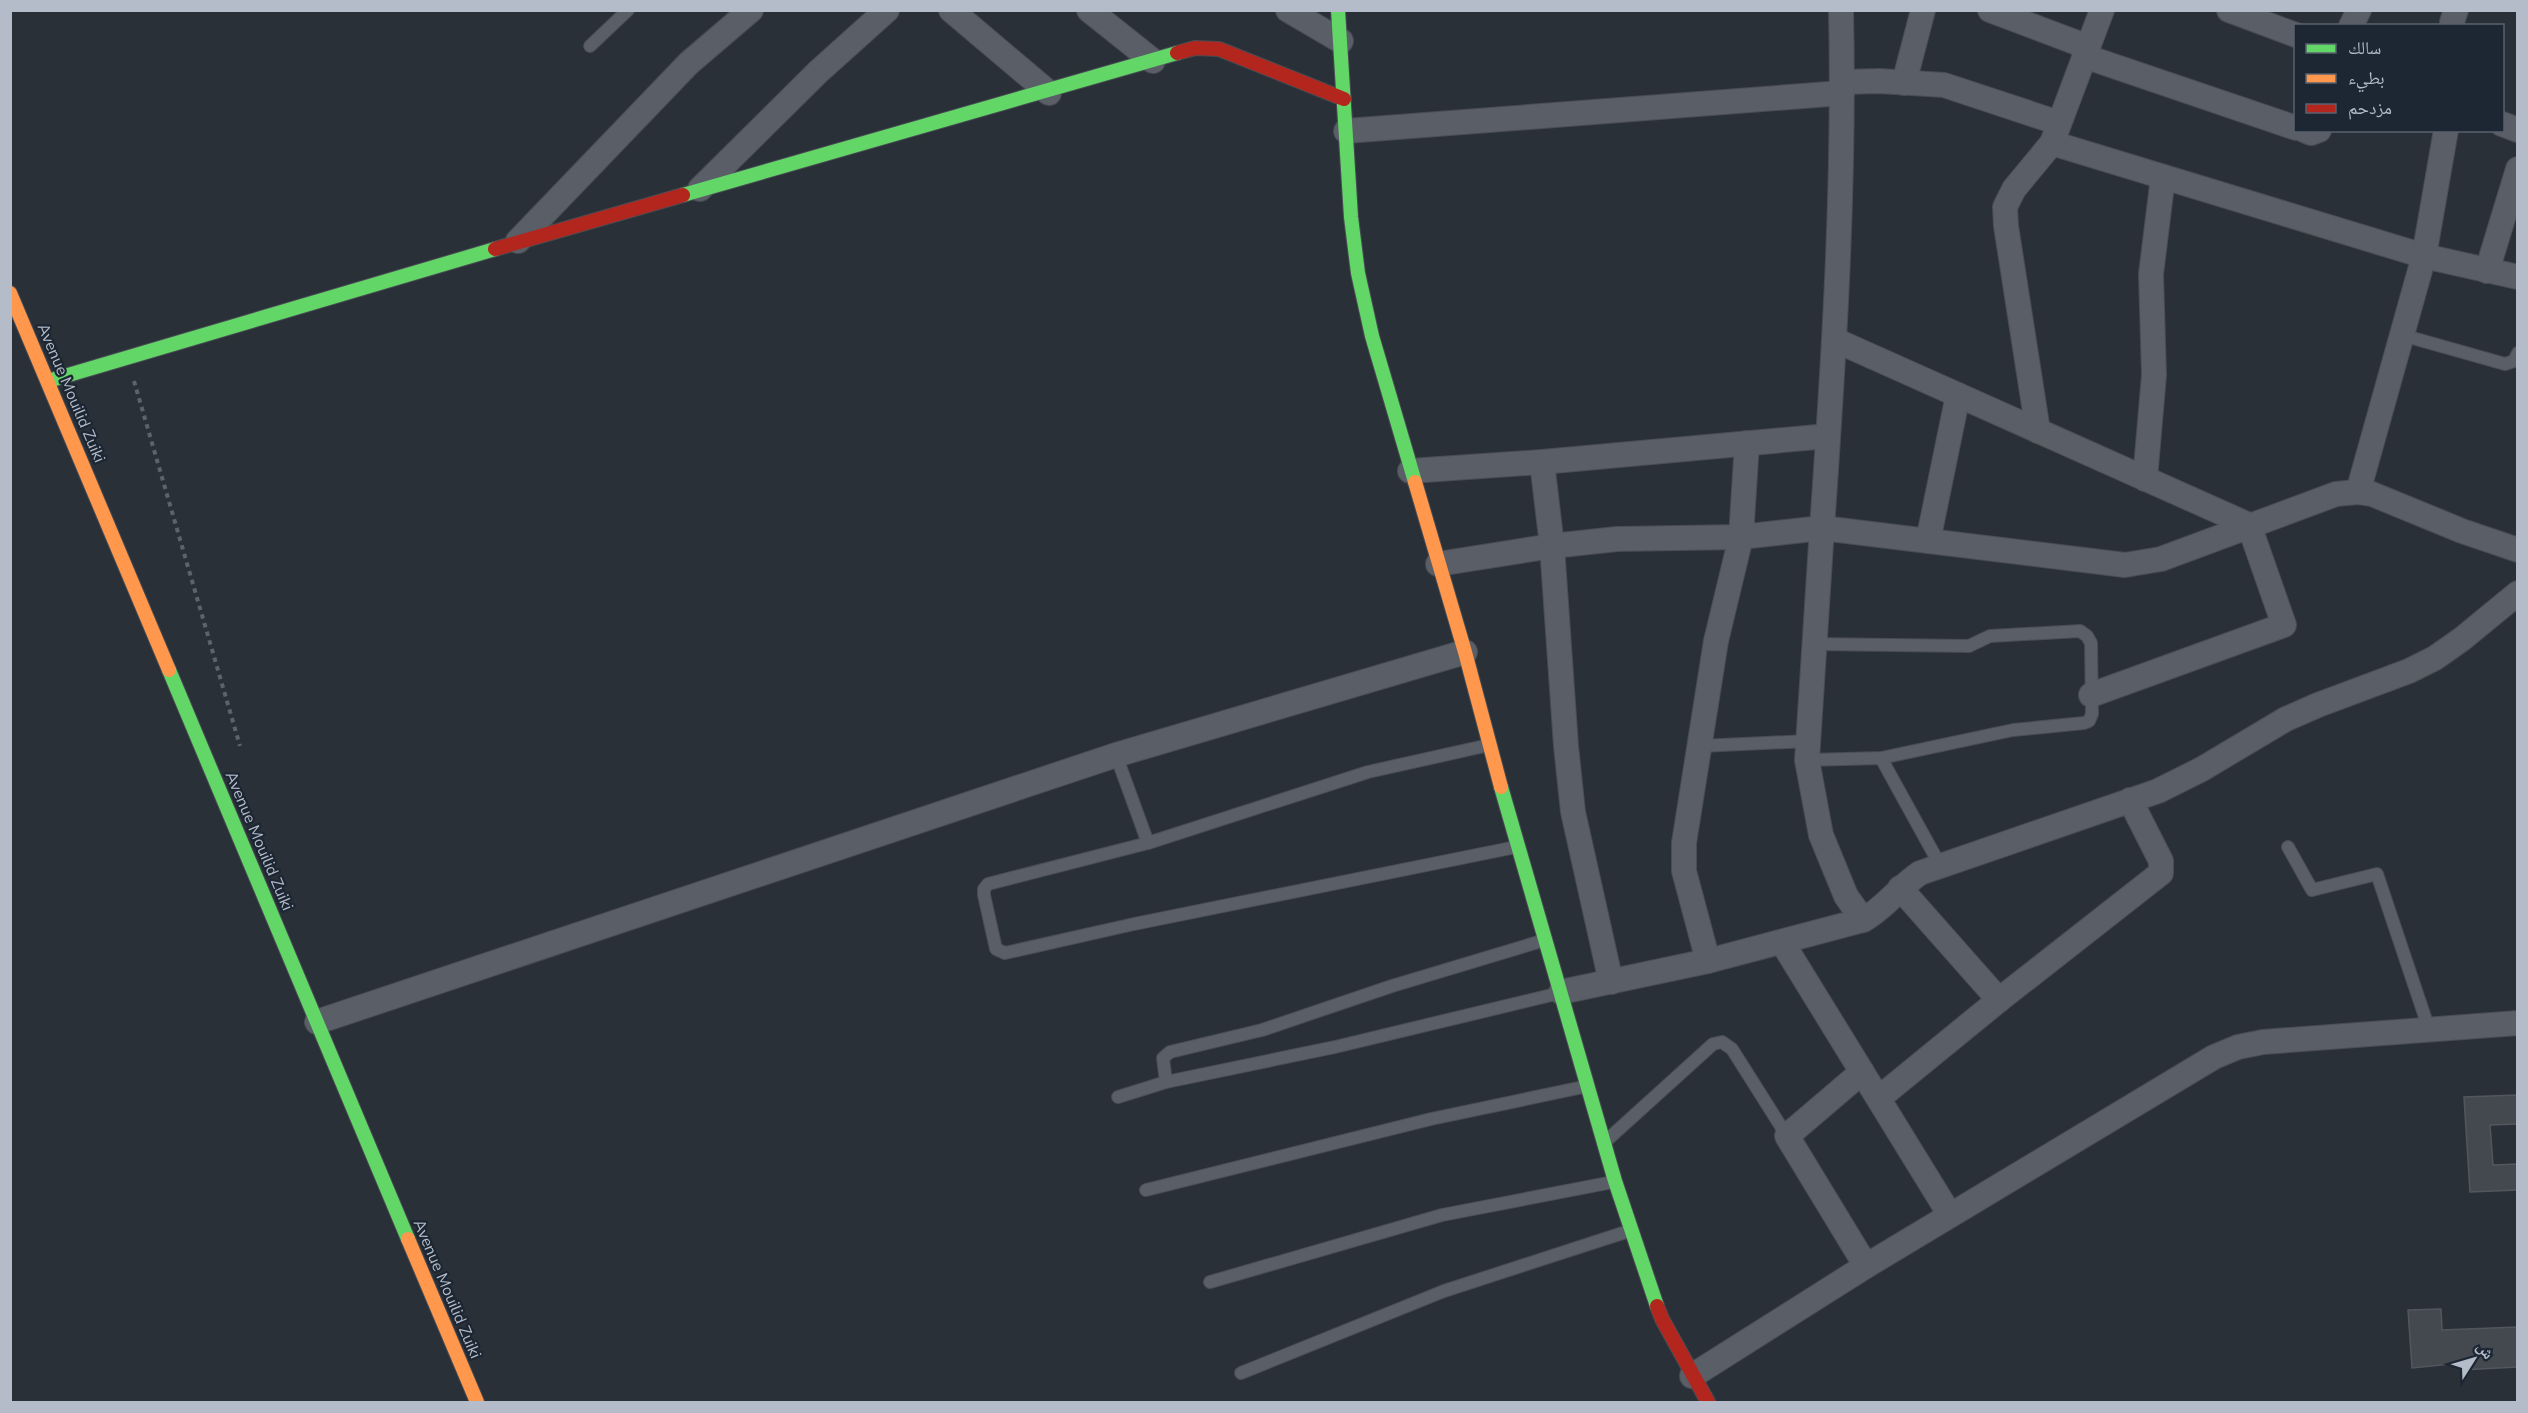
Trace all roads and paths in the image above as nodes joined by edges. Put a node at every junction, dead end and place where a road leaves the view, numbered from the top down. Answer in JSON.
{"nodes":[{"id":1,"x":628,"y":10,"type":"edge"},
{"id":2,"x":750,"y":10,"type":"edge"},
{"id":3,"x":887,"y":10,"type":"edge"},
{"id":4,"x":951,"y":10,"type":"edge"},
{"id":5,"x":1089,"y":10,"type":"edge"},
{"id":6,"x":1288,"y":10,"type":"edge"},
{"id":7,"x":1338,"y":10,"type":"edge"},
{"id":8,"x":1841,"y":10,"type":"edge"},
{"id":9,"x":1923,"y":10,"type":"edge"},
{"id":10,"x":1990,"y":10,"type":"edge"},
{"id":11,"x":2102,"y":10,"type":"edge"},
{"id":12,"x":2359,"y":10,"type":"edge"},
{"id":13,"x":2244,"y":13,"type":"edge"},
{"id":14,"x":2352,"y":24,"type":"edge"},
{"id":15,"x":2294,"y":35,"type":"edge"},
{"id":16,"x":1341,"y":41,"type":"junction"},
{"id":17,"x":590,"y":46,"type":"dead end"},
{"id":18,"x":2086,"y":51,"type":"junction"},
{"id":19,"x":1153,"y":61,"type":"junction"},
{"id":20,"x":1904,"y":83,"type":"junction"},
{"id":21,"x":1843,"y":87,"type":"junction"},
{"id":22,"x":1049,"y":93,"type":"junction"},
{"id":23,"x":1344,"y":99,"type":"junction"},
{"id":24,"x":2294,"y":128,"type":"edge"},
{"id":25,"x":1346,"y":131,"type":"junction"},
{"id":26,"x":2446,"y":132,"type":"edge"},
{"id":27,"x":2056,"y":133,"type":"junction"},
{"id":28,"x":2517,"y":169,"type":"edge"},
{"id":29,"x":2163,"y":177,"type":"junction"},
{"id":30,"x":700,"y":190,"type":"junction"},
{"id":31,"x":517,"y":242,"type":"junction"},
{"id":32,"x":2424,"y":256,"type":"junction"},
{"id":33,"x":2487,"y":271,"type":"junction"},
{"id":34,"x":2517,"y":277,"type":"edge"},
{"id":35,"x":10,"y":292,"type":"edge"},
{"id":36,"x":2402,"y":335,"type":"junction"},
{"id":37,"x":1835,"y":340,"type":"junction"},
{"id":38,"x":2517,"y":353,"type":"edge"},
{"id":39,"x":127,"y":356,"type":"junction"},
{"id":40,"x":48,"y":381,"type":"junction"},
{"id":41,"x":1958,"y":395,"type":"junction"},
{"id":42,"x":2038,"y":431,"type":"junction"},
{"id":43,"x":1828,"y":436,"type":"junction"},
{"id":44,"x":1747,"y":443,"type":"junction"},
{"id":45,"x":1542,"y":462,"type":"junction"},
{"id":46,"x":1410,"y":471,"type":"junction"},
{"id":47,"x":2145,"y":479,"type":"junction"},
{"id":48,"x":2358,"y":492,"type":"junction"},
{"id":49,"x":2249,"y":525,"type":"junction"},
{"id":50,"x":1822,"y":528,"type":"junction"},
{"id":51,"x":1741,"y":537,"type":"junction"},
{"id":52,"x":1928,"y":541,"type":"junction"},
{"id":53,"x":1552,"y":546,"type":"junction"},
{"id":54,"x":2517,"y":550,"type":"edge"},
{"id":55,"x":1438,"y":564,"type":"junction"},
{"id":56,"x":2517,"y":592,"type":"edge"},
{"id":57,"x":1814,"y":645,"type":"junction"},
{"id":58,"x":1465,"y":652,"type":"junction"},
{"id":59,"x":2091,"y":695,"type":"junction"},
{"id":60,"x":1489,"y":745,"type":"junction"},
{"id":61,"x":240,"y":746,"type":"dead end"},
{"id":62,"x":1700,"y":746,"type":"junction"},
{"id":63,"x":1807,"y":750,"type":"junction"},
{"id":64,"x":1116,"y":755,"type":"junction"},
{"id":65,"x":1881,"y":758,"type":"junction"},
{"id":66,"x":2130,"y":801,"type":"junction"},
{"id":67,"x":1148,"y":843,"type":"junction"},
{"id":68,"x":1517,"y":847,"type":"junction"},
{"id":69,"x":2288,"y":847,"type":"dead end"},
{"id":70,"x":1940,"y":865,"type":"junction"},
{"id":71,"x":1900,"y":888,"type":"junction"},
{"id":72,"x":1863,"y":920,"type":"junction"},
{"id":73,"x":1545,"y":940,"type":"junction"},
{"id":74,"x":1782,"y":942,"type":"junction"},
{"id":75,"x":1708,"y":961,"type":"junction"},
{"id":76,"x":1611,"y":982,"type":"junction"},
{"id":77,"x":1561,"y":992,"type":"junction"},
{"id":78,"x":1999,"y":1000,"type":"junction"},
{"id":79,"x":2513,"y":1021,"type":"edge"},
{"id":80,"x":316,"y":1022,"type":"junction"},
{"id":81,"x":2429,"y":1029,"type":"junction"},
{"id":82,"x":1862,"y":1072,"type":"junction"},
{"id":83,"x":1166,"y":1082,"type":"junction"},
{"id":84,"x":1589,"y":1086,"type":"junction"},
{"id":85,"x":1118,"y":1097,"type":"dead end"},
{"id":86,"x":1879,"y":1098,"type":"junction"},
{"id":87,"x":1787,"y":1136,"type":"junction"},
{"id":88,"x":1604,"y":1143,"type":"junction"},
{"id":89,"x":1615,"y":1181,"type":"junction"},
{"id":90,"x":1146,"y":1190,"type":"dead end"},
{"id":91,"x":1950,"y":1215,"type":"junction"},
{"id":92,"x":1630,"y":1230,"type":"junction"},
{"id":93,"x":1866,"y":1266,"type":"junction"},
{"id":94,"x":1210,"y":1282,"type":"dead end"},
{"id":95,"x":1241,"y":1373,"type":"dead end"},
{"id":96,"x":1692,"y":1376,"type":"junction"},
{"id":97,"x":477,"y":1402,"type":"edge"},
{"id":98,"x":1708,"y":1402,"type":"edge"}],
"edges":[{"from":1,"to":17,"type":"lane"},
{"from":2,"to":31,"type":"street"},
{"from":3,"to":30,"type":"street"},
{"from":4,"to":22,"type":"street"},
{"from":5,"to":19,"type":"street"},
{"from":6,"to":16,"type":"street"},
{"from":7,"to":16,"type":"street"},
{"from":8,"to":21,"type":"street"},
{"from":9,"to":20,"type":"street"},
{"from":10,"to":18,"type":"street"},
{"from":11,"to":18,"type":"street"},
{"from":12,"to":14,"type":"street"},
{"from":13,"to":15,"type":"street"},
{"from":16,"to":23,"type":"street"},
{"from":18,"to":24,"type":"street"},
{"from":18,"to":27,"type":"street"},
{"from":19,"to":22,"type":"street"},
{"from":19,"to":23,"type":"street"},
{"from":20,"to":21,"type":"street"},
{"from":20,"to":27,"type":"street"},
{"from":21,"to":25,"type":"street"},
{"from":21,"to":37,"type":"street"},
{"from":22,"to":30,"type":"street"},
{"from":23,"to":25,"type":"street"},
{"from":25,"to":46,"type":"street"},
{"from":26,"to":32,"type":"street"},
{"from":27,"to":29,"type":"street"},
{"from":27,"to":42,"type":"street"},
{"from":28,"to":33,"type":"street"},
{"from":29,"to":32,"type":"street"},
{"from":29,"to":47,"type":"street"},
{"from":30,"to":31,"type":"street"},
{"from":31,"to":39,"type":"street"},
{"from":32,"to":33,"type":"street"},
{"from":32,"to":36,"type":"street"},
{"from":33,"to":34,"type":"street"},
{"from":35,"to":40,"type":"street","name":"Avenue Mouilid Zuiki"},
{"from":36,"to":38,"type":"lane"},
{"from":36,"to":48,"type":"street"},
{"from":37,"to":41,"type":"street"},
{"from":37,"to":43,"type":"street"},
{"from":39,"to":40,"type":"street"},
{"from":39,"to":61,"type":"path"},
{"from":40,"to":80,"type":"street","name":"Avenue Mouilid Zuiki"},
{"from":41,"to":42,"type":"street"},
{"from":41,"to":52,"type":"street"},
{"from":42,"to":47,"type":"street"},
{"from":43,"to":44,"type":"street"},
{"from":43,"to":50,"type":"street"},
{"from":44,"to":45,"type":"street"},
{"from":44,"to":51,"type":"street"},
{"from":45,"to":46,"type":"street"},
{"from":45,"to":53,"type":"street"},
{"from":46,"to":55,"type":"street"},
{"from":47,"to":49,"type":"street"},
{"from":48,"to":49,"type":"street"},
{"from":48,"to":54,"type":"street"},
{"from":49,"to":52,"type":"street"},
{"from":49,"to":59,"type":"street"},
{"from":50,"to":51,"type":"street"},
{"from":50,"to":52,"type":"street"},
{"from":50,"to":57,"type":"street"},
{"from":51,"to":53,"type":"street"},
{"from":51,"to":62,"type":"street"},
{"from":53,"to":55,"type":"street"},
{"from":53,"to":76,"type":"street"},
{"from":55,"to":58,"type":"street"},
{"from":56,"to":66,"type":"street"},
{"from":57,"to":59,"type":"lane"},
{"from":57,"to":63,"type":"street"},
{"from":58,"to":60,"type":"street"},
{"from":58,"to":64,"type":"street"},
{"from":59,"to":65,"type":"lane"},
{"from":60,"to":67,"type":"lane"},
{"from":60,"to":68,"type":"street"},
{"from":62,"to":63,"type":"lane"},
{"from":62,"to":75,"type":"street"},
{"from":63,"to":65,"type":"lane"},
{"from":63,"to":72,"type":"street"},
{"from":64,"to":67,"type":"lane"},
{"from":64,"to":80,"type":"street"},
{"from":65,"to":70,"type":"lane"},
{"from":66,"to":70,"type":"street"},
{"from":66,"to":78,"type":"street"},
{"from":67,"to":68,"type":"lane"},
{"from":68,"to":73,"type":"street"},
{"from":69,"to":81,"type":"lane"},
{"from":70,"to":71,"type":"street"},
{"from":71,"to":72,"type":"street"},
{"from":71,"to":78,"type":"street"},
{"from":72,"to":74,"type":"street"},
{"from":73,"to":77,"type":"street"},
{"from":73,"to":83,"type":"lane"},
{"from":74,"to":75,"type":"street"},
{"from":74,"to":82,"type":"street"},
{"from":75,"to":76,"type":"street"},
{"from":76,"to":77,"type":"street"},
{"from":77,"to":83,"type":"lane"},
{"from":77,"to":84,"type":"street"},
{"from":78,"to":86,"type":"street"},
{"from":79,"to":81,"type":"street"},
{"from":80,"to":97,"type":"street","name":"Avenue Mouilid Zuiki"},
{"from":81,"to":91,"type":"street"},
{"from":82,"to":86,"type":"street"},
{"from":82,"to":87,"type":"street"},
{"from":83,"to":85,"type":"lane"},
{"from":84,"to":88,"type":"street"},
{"from":84,"to":90,"type":"lane"},
{"from":86,"to":91,"type":"street"},
{"from":87,"to":88,"type":"lane"},
{"from":87,"to":93,"type":"street"},
{"from":88,"to":89,"type":"street"},
{"from":89,"to":92,"type":"street"},
{"from":89,"to":94,"type":"lane"},
{"from":91,"to":93,"type":"street"},
{"from":92,"to":95,"type":"lane"},
{"from":92,"to":96,"type":"street"},
{"from":93,"to":96,"type":"street"},
{"from":96,"to":98,"type":"street"}]}
